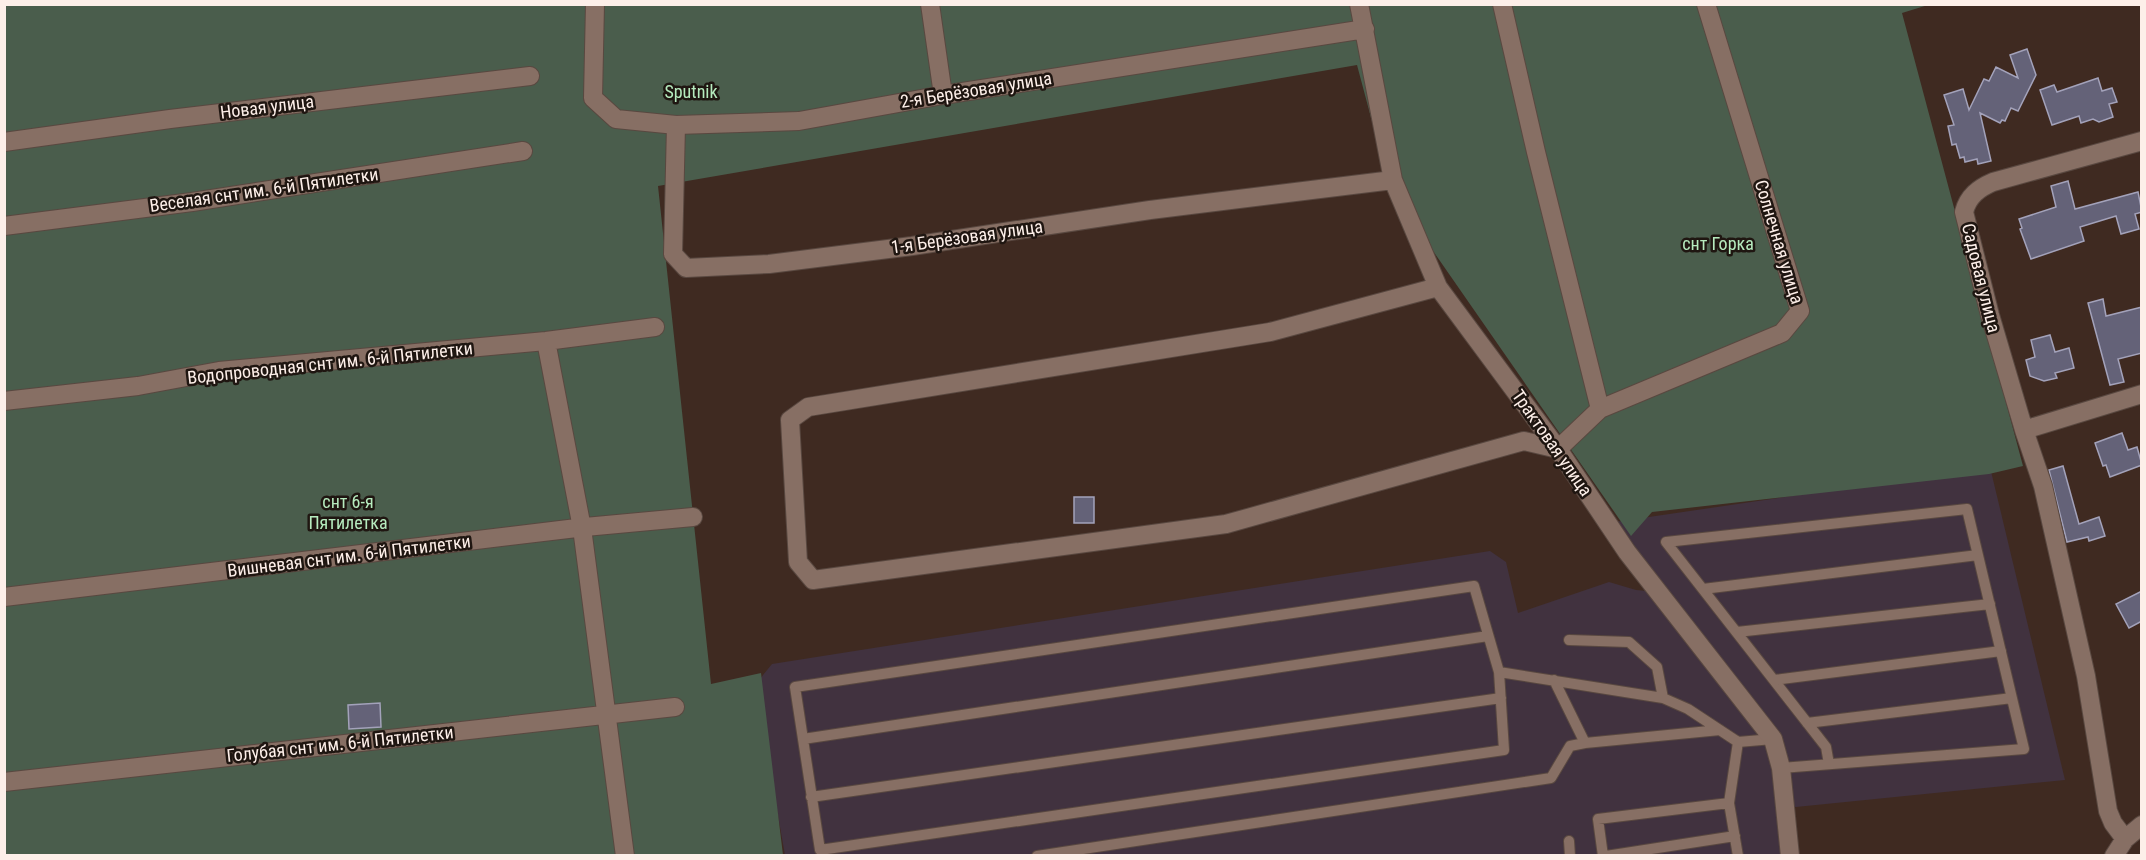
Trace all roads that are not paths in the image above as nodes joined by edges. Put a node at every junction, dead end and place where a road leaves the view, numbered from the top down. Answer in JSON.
{"nodes":[{"id":1,"x":595,"y":4,"type":"edge"},
{"id":2,"x":930,"y":4,"type":"edge"},
{"id":3,"x":1359,"y":4,"type":"edge"},
{"id":4,"x":1502,"y":4,"type":"edge"},
{"id":5,"x":1706,"y":4,"type":"edge"},
{"id":6,"x":1365,"y":28,"type":"junction"},
{"id":7,"x":530,"y":76,"type":"dead end"},
{"id":8,"x":943,"y":95,"type":"junction"},
{"id":9,"x":676,"y":125,"type":"junction"},
{"id":10,"x":2142,"y":141,"type":"edge"},
{"id":11,"x":4,"y":142,"type":"edge"},
{"id":12,"x":523,"y":151,"type":"dead end"},
{"id":13,"x":1393,"y":180,"type":"junction"},
{"id":14,"x":4,"y":226,"type":"edge"},
{"id":15,"x":1438,"y":287,"type":"junction"},
{"id":16,"x":655,"y":327,"type":"dead end"},
{"id":17,"x":546,"y":341,"type":"junction"},
{"id":18,"x":2142,"y":394,"type":"edge"},
{"id":19,"x":4,"y":402,"type":"edge"},
{"id":20,"x":1600,"y":409,"type":"junction"},
{"id":21,"x":2024,"y":430,"type":"junction"},
{"id":22,"x":1558,"y":449,"type":"junction"},
{"id":23,"x":693,"y":517,"type":"dead end"},
{"id":24,"x":582,"y":528,"type":"junction"},
{"id":25,"x":1978,"y":555,"type":"junction"},
{"id":26,"x":1703,"y":589,"type":"junction"},
{"id":27,"x":4,"y":597,"type":"edge"},
{"id":28,"x":1990,"y":604,"type":"junction"},
{"id":29,"x":1737,"y":632,"type":"junction"},
{"id":30,"x":1488,"y":636,"type":"junction"},
{"id":31,"x":1569,"y":640,"type":"dead end"},
{"id":32,"x":2001,"y":651,"type":"junction"},
{"id":33,"x":1499,"y":672,"type":"junction"},
{"id":34,"x":1554,"y":680,"type":"junction"},
{"id":35,"x":1774,"y":681,"type":"junction"},
{"id":36,"x":1500,"y":698,"type":"junction"},
{"id":37,"x":1663,"y":698,"type":"junction"},
{"id":38,"x":2012,"y":698,"type":"junction"},
{"id":39,"x":675,"y":707,"type":"dead end"},
{"id":40,"x":608,"y":716,"type":"junction"},
{"id":41,"x":1807,"y":723,"type":"junction"},
{"id":42,"x":1720,"y":730,"type":"junction"},
{"id":43,"x":803,"y":739,"type":"junction"},
{"id":44,"x":1773,"y":740,"type":"junction"},
{"id":45,"x":1585,"y":742,"type":"junction"},
{"id":46,"x":1738,"y":742,"type":"junction"},
{"id":47,"x":1829,"y":764,"type":"junction"},
{"id":48,"x":1781,"y":768,"type":"junction"},
{"id":49,"x":4,"y":782,"type":"edge"},
{"id":50,"x":811,"y":797,"type":"junction"},
{"id":51,"x":1729,"y":803,"type":"junction"},
{"id":52,"x":2142,"y":825,"type":"edge"},
{"id":53,"x":1735,"y":836,"type":"junction"},
{"id":54,"x":2125,"y":839,"type":"junction"},
{"id":55,"x":1569,"y":841,"type":"dead end"},
{"id":56,"x":625,"y":855,"type":"edge"},
{"id":57,"x":1037,"y":855,"type":"edge"},
{"id":58,"x":1570,"y":855,"type":"edge"},
{"id":59,"x":1605,"y":855,"type":"edge"},
{"id":60,"x":1738,"y":855,"type":"edge"},
{"id":61,"x":1790,"y":855,"type":"edge"},
{"id":62,"x":2114,"y":855,"type":"edge"}],
"edges":[{"from":1,"to":9,"type":"street","name":"2-я Берёзовая улица"},
{"from":2,"to":8,"type":"street"},
{"from":3,"to":6,"type":"street","name":"Трактовая улица"},
{"from":4,"to":20,"type":"street"},
{"from":5,"to":20,"type":"street","name":"Солнечная улица"},
{"from":6,"to":8,"type":"street","name":"2-я Берёзовая улица"},
{"from":6,"to":13,"type":"street","name":"Трактовая улица"},
{"from":7,"to":11,"type":"street","name":"Новая улица"},
{"from":8,"to":9,"type":"street","name":"2-я Берёзовая улица"},
{"from":9,"to":13,"type":"street","name":"1-я Берёзовая улица"},
{"from":10,"to":21,"type":"street","name":"Садовая улица"},
{"from":12,"to":14,"type":"street","name":"Веселая снт им. 6-й Пятилетки"},
{"from":13,"to":15,"type":"street","name":"Трактовая улица"},
{"from":15,"to":22,"type":"street","name":"Трактовая улица"},
{"from":15,"to":22,"type":"street"},
{"from":16,"to":17,"type":"street","name":"Водопроводная снт им. 6-й Пятилетки"},
{"from":17,"to":19,"type":"street","name":"Водопроводная снт им. 6-й Пятилетки"},
{"from":17,"to":24,"type":"street"},
{"from":18,"to":21,"type":"street"},
{"from":20,"to":22,"type":"street","name":"Солнечная улица"},
{"from":21,"to":54,"type":"street","name":"Садовая улица"},
{"from":22,"to":44,"type":"street","name":"Трактовая улица"},
{"from":23,"to":24,"type":"street","name":"Вишневая снт им. 6-й Пятилетки"},
{"from":24,"to":27,"type":"street","name":"Вишневая снт им. 6-й Пятилетки"},
{"from":24,"to":40,"type":"street"},
{"from":25,"to":26,"type":"lane"},
{"from":25,"to":26,"type":"lane"},
{"from":25,"to":28,"type":"lane"},
{"from":26,"to":29,"type":"lane"},
{"from":28,"to":29,"type":"lane"},
{"from":28,"to":32,"type":"lane"},
{"from":29,"to":35,"type":"lane"},
{"from":30,"to":33,"type":"lane"},
{"from":30,"to":43,"type":"lane"},
{"from":30,"to":43,"type":"lane"},
{"from":31,"to":37,"type":"lane"},
{"from":32,"to":35,"type":"lane"},
{"from":32,"to":38,"type":"lane"},
{"from":33,"to":34,"type":"lane"},
{"from":33,"to":36,"type":"lane"},
{"from":34,"to":37,"type":"lane"},
{"from":34,"to":45,"type":"lane"},
{"from":35,"to":41,"type":"lane"},
{"from":36,"to":50,"type":"lane"},
{"from":36,"to":50,"type":"lane"},
{"from":37,"to":42,"type":"lane"},
{"from":38,"to":41,"type":"lane"},
{"from":38,"to":47,"type":"lane"},
{"from":39,"to":40,"type":"street","name":"Голубая снт им. 6-й Пятилетки"},
{"from":40,"to":49,"type":"street","name":"Голубая снт им. 6-й Пятилетки"},
{"from":40,"to":56,"type":"street"},
{"from":41,"to":47,"type":"lane"},
{"from":42,"to":45,"type":"lane"},
{"from":42,"to":46,"type":"lane"},
{"from":43,"to":50,"type":"lane"},
{"from":44,"to":46,"type":"lane"},
{"from":44,"to":48,"type":"street","name":"Трактовая улица"},
{"from":45,"to":57,"type":"lane"},
{"from":46,"to":51,"type":"lane"},
{"from":47,"to":48,"type":"lane"},
{"from":48,"to":61,"type":"street","name":"Трактовая улица"},
{"from":51,"to":53,"type":"lane"},
{"from":51,"to":59,"type":"lane"},
{"from":52,"to":54,"type":"street"},
{"from":53,"to":59,"type":"lane"},
{"from":53,"to":60,"type":"lane"},
{"from":54,"to":62,"type":"street"},
{"from":55,"to":58,"type":"lane"}]}
